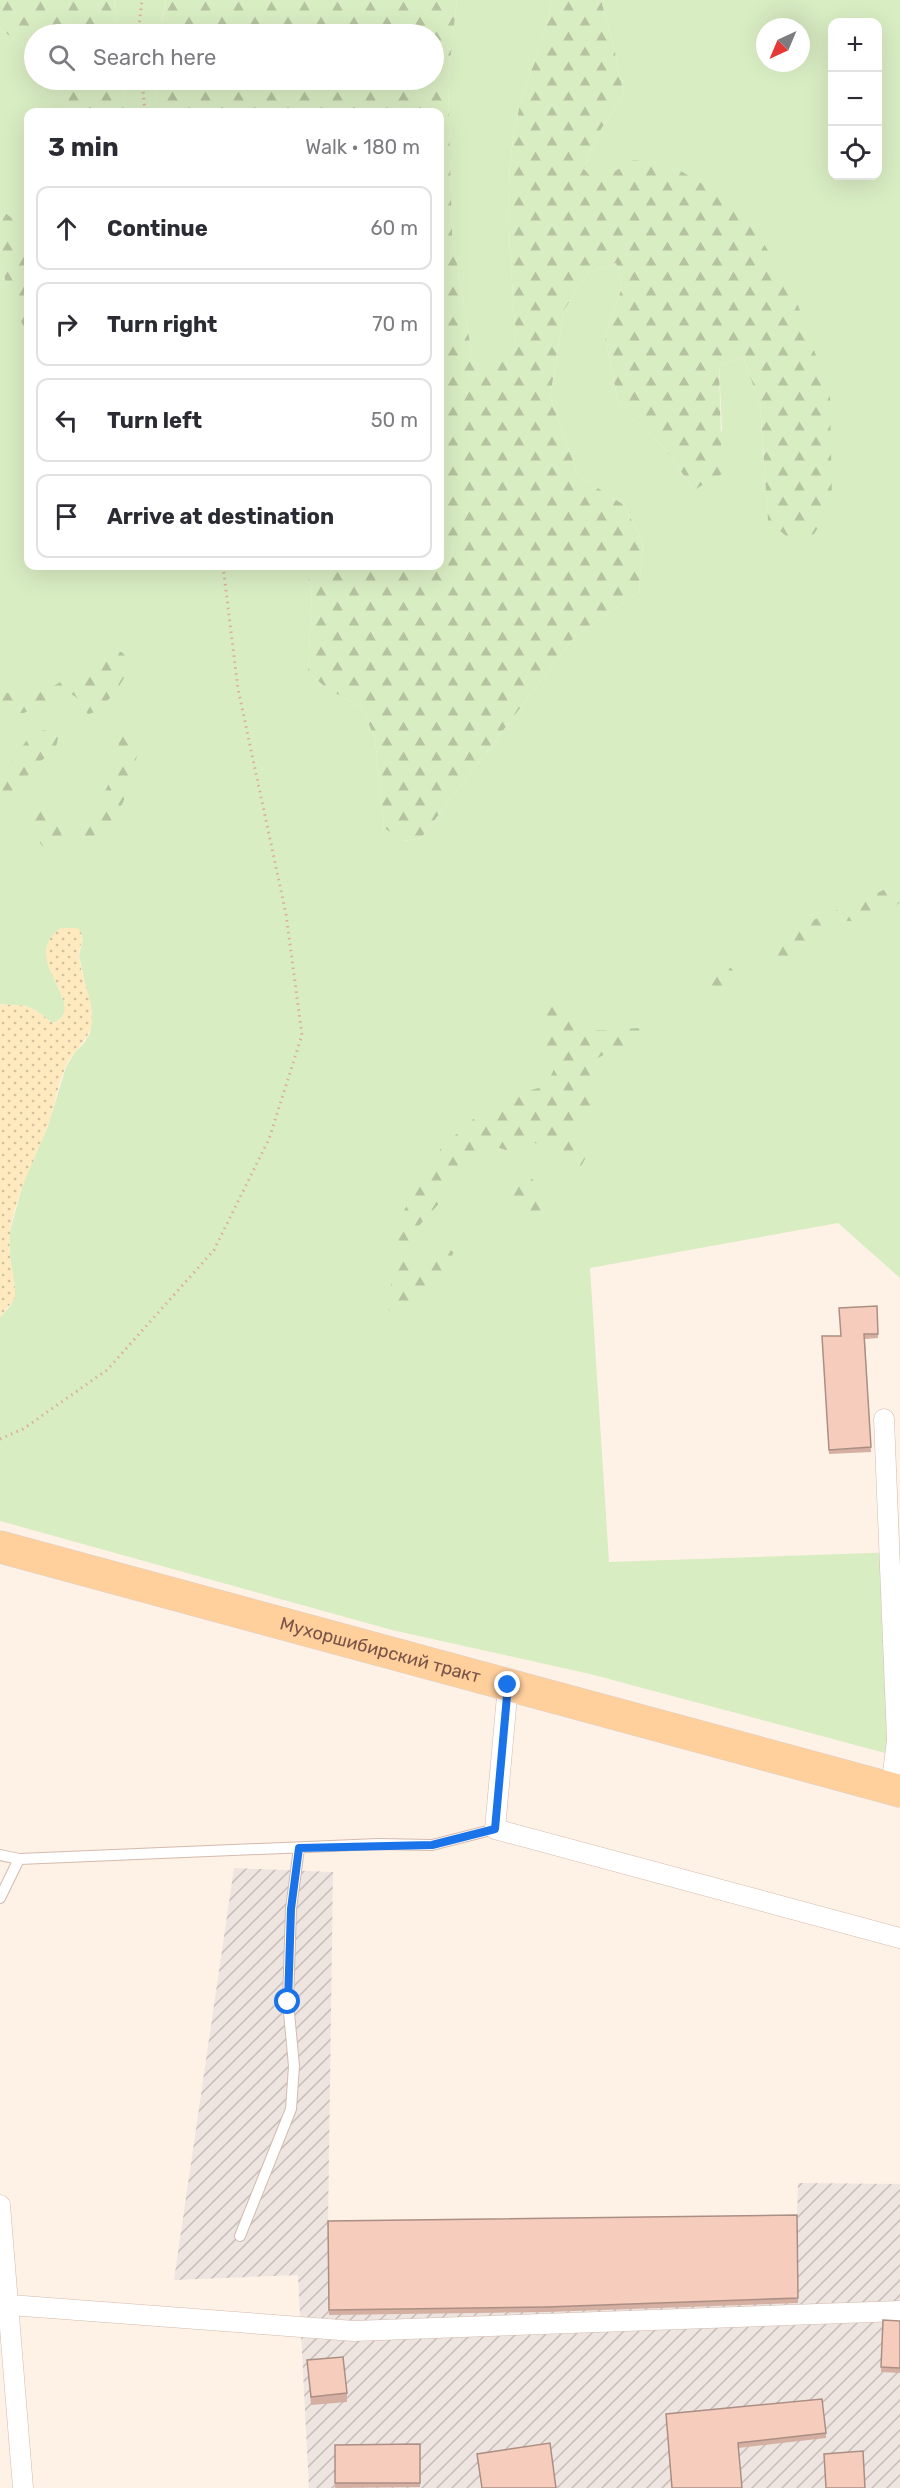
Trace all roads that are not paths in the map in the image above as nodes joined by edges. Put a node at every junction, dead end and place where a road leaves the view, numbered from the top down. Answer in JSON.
{"nodes":[{"id":1,"x":884,"y":1419,"type":"dead end"},
{"id":2,"x":0,"y":1547,"type":"edge"},
{"id":3,"x":508,"y":1685,"type":"junction"},
{"id":4,"x":896,"y":1790,"type":"edge"},
{"id":5,"x":495,"y":1829,"type":"junction"},
{"id":6,"x":299,"y":1848,"type":"junction"},
{"id":7,"x":0,"y":1855,"type":"edge"},
{"id":8,"x":19,"y":1859,"type":"junction"},
{"id":9,"x":0,"y":1898,"type":"edge"},
{"id":10,"x":900,"y":1938,"type":"edge"},
{"id":11,"x":0,"y":2205,"type":"edge"},
{"id":12,"x":240,"y":2236,"type":"dead end"},
{"id":13,"x":9,"y":2305,"type":"junction"},
{"id":14,"x":900,"y":2311,"type":"edge"},
{"id":15,"x":23,"y":2488,"type":"edge"}],
"edges":[{"from":1,"to":4,"type":"street"},
{"from":2,"to":3,"type":"main road","name":"Мухоршибирский тракт"},
{"from":3,"to":4,"type":"main road","name":"Мухоршибирский тракт"},
{"from":3,"to":5,"type":"street"},
{"from":5,"to":6,"type":"lane"},
{"from":5,"to":10,"type":"street"},
{"from":6,"to":8,"type":"lane"},
{"from":6,"to":12,"type":"lane"},
{"from":7,"to":8,"type":"lane"},
{"from":8,"to":9,"type":"lane"},
{"from":11,"to":13,"type":"street"},
{"from":13,"to":14,"type":"street"},
{"from":13,"to":15,"type":"street"}]}
